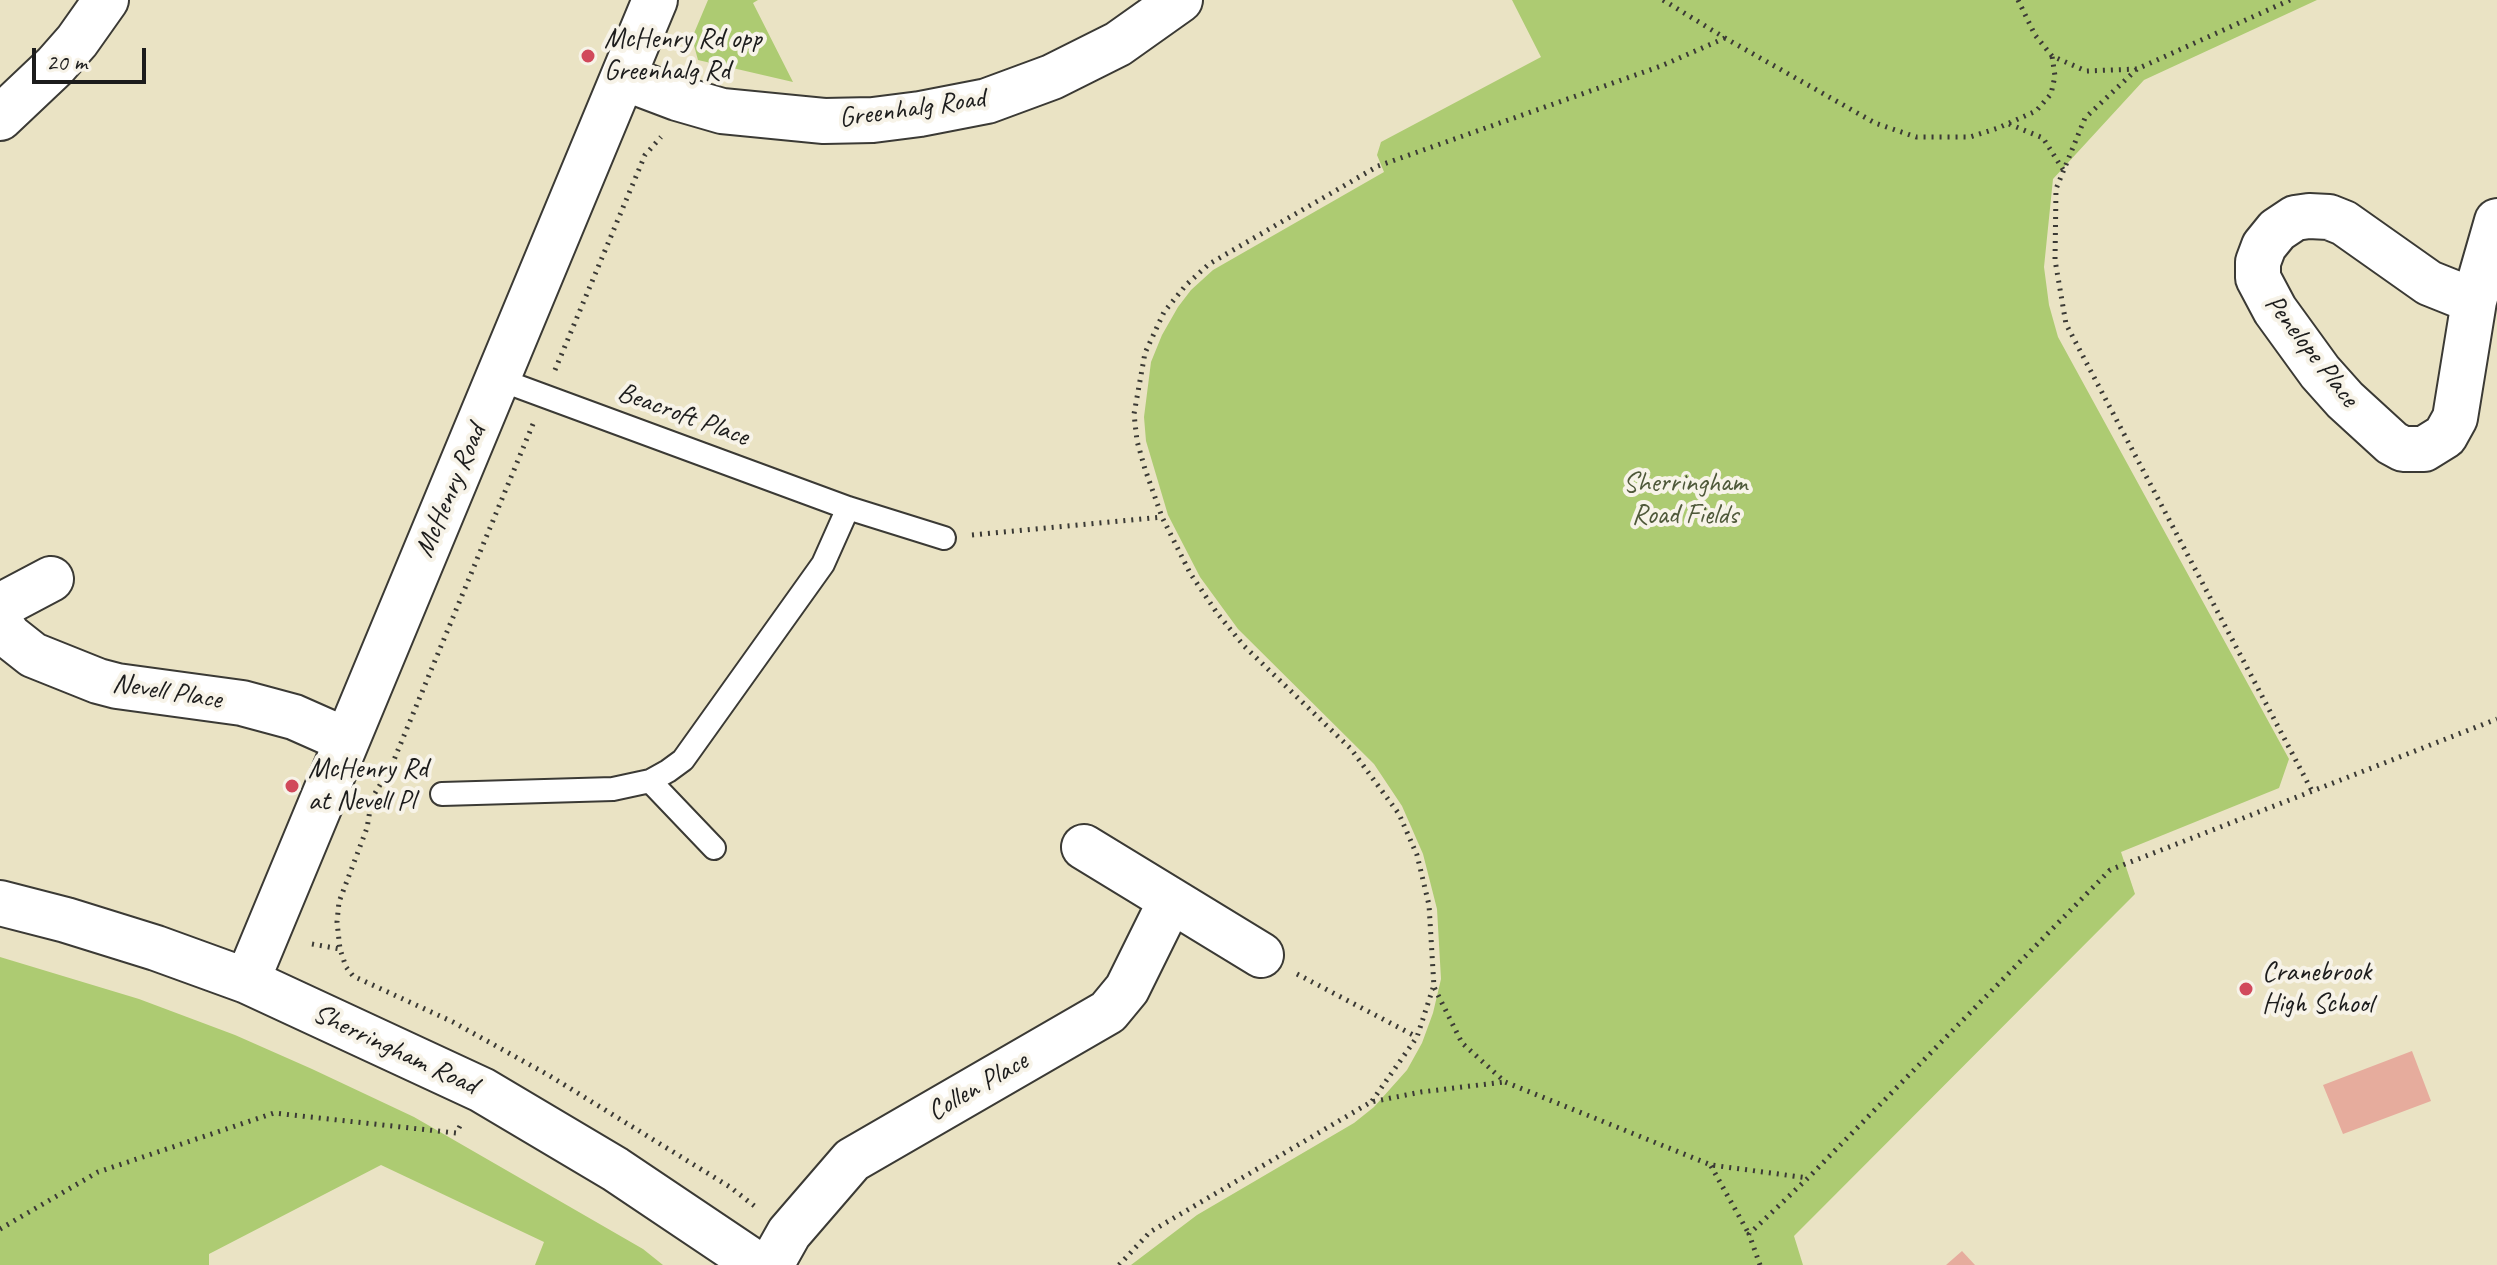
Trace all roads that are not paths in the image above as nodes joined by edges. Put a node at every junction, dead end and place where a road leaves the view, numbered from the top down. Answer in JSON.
{"nodes":[{"id":1,"x":106,"y":0,"type":"edge"},
{"id":2,"x":655,"y":0,"type":"edge"},
{"id":3,"x":1180,"y":0,"type":"edge"},
{"id":4,"x":624,"y":78,"type":"junction"},
{"id":5,"x":0,"y":118,"type":"edge"},
{"id":6,"x":2497,"y":221,"type":"edge"},
{"id":7,"x":2474,"y":301,"type":"junction"},
{"id":8,"x":498,"y":379,"type":"junction"},
{"id":9,"x":848,"y":508,"type":"junction"},
{"id":10,"x":944,"y":538,"type":"road end"},
{"id":11,"x":51,"y":579,"type":"dead end"},
{"id":12,"x":0,"y":606,"type":"edge"},
{"id":13,"x":0,"y":623,"type":"edge"},
{"id":14,"x":346,"y":740,"type":"junction"},
{"id":15,"x":650,"y":781,"type":"junction"},
{"id":16,"x":442,"y":794,"type":"dead end"},
{"id":17,"x":1084,"y":847,"type":"dead end"},
{"id":18,"x":714,"y":848,"type":"dead end"},
{"id":19,"x":1171,"y":900,"type":"junction"},
{"id":20,"x":0,"y":903,"type":"edge"},
{"id":21,"x":1261,"y":955,"type":"road end"},
{"id":22,"x":247,"y":981,"type":"junction"},
{"id":23,"x":758,"y":1265,"type":"edge"},
{"id":24,"x":771,"y":1265,"type":"edge"}],
"edges":[{"from":1,"to":5,"type":"street"},
{"from":2,"to":4,"type":"street","name":"McHenry Road"},
{"from":3,"to":4,"type":"street","name":"Greenhalg Road"},
{"from":4,"to":8,"type":"street","name":"McHenry Road"},
{"from":6,"to":7,"type":"street","name":"Penelope Place"},
{"from":7,"to":7,"type":"street","name":"Penelope Place"},
{"from":8,"to":9,"type":"lane","name":"Beacroft Place"},
{"from":8,"to":14,"type":"street","name":"McHenry Road"},
{"from":9,"to":10,"type":"lane","name":"Beacroft Place"},
{"from":9,"to":15,"type":"lane"},
{"from":11,"to":12,"type":"street"},
{"from":13,"to":14,"type":"street","name":"Nevell Place"},
{"from":14,"to":22,"type":"street","name":"McHenry Road"},
{"from":15,"to":16,"type":"lane"},
{"from":15,"to":18,"type":"lane"},
{"from":17,"to":19,"type":"street"},
{"from":19,"to":21,"type":"street"},
{"from":19,"to":24,"type":"street","name":"Collen Place"},
{"from":20,"to":22,"type":"street","name":"Sherringham Road"},
{"from":22,"to":23,"type":"street","name":"Sherringham Road"}]}
